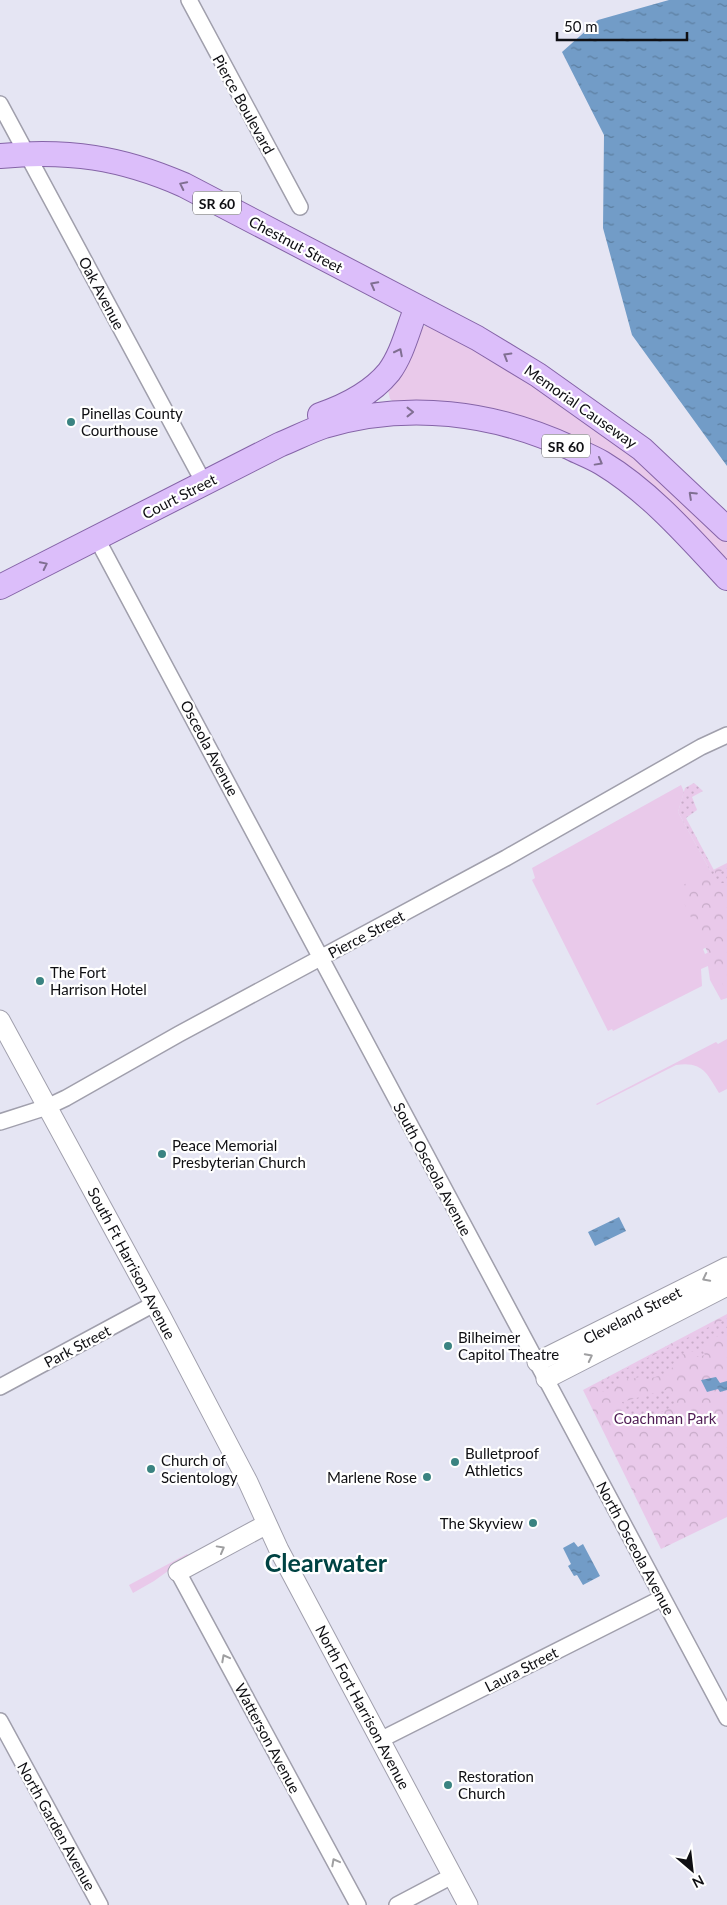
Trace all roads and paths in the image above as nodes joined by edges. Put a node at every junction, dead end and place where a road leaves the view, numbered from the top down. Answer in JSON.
{"nodes":[{"id":1,"x":189,"y":0,"type":"edge"},
{"id":2,"x":0,"y":104,"type":"edge"},
{"id":3,"x":27,"y":154,"type":"junction"},
{"id":4,"x":0,"y":156,"type":"edge"},
{"id":5,"x":300,"y":207,"type":"dead end"},
{"id":6,"x":417,"y":307,"type":"junction"},
{"id":7,"x":204,"y":483,"type":"junction"},
{"id":8,"x":727,"y":529,"type":"edge"},
{"id":9,"x":97,"y":539,"type":"junction"},
{"id":10,"x":727,"y":578,"type":"edge"},
{"id":11,"x":0,"y":587,"type":"edge"},
{"id":12,"x":727,"y":735,"type":"edge"},
{"id":13,"x":321,"y":958,"type":"junction"},
{"id":14,"x":0,"y":1020,"type":"edge"},
{"id":15,"x":47,"y":1107,"type":"junction"},
{"id":16,"x":0,"y":1122,"type":"edge"},
{"id":17,"x":727,"y":1267,"type":"edge"},
{"id":18,"x":727,"y":1286,"type":"edge"},
{"id":19,"x":154,"y":1304,"type":"junction"},
{"id":20,"x":541,"y":1370,"type":"junction"},
{"id":21,"x":0,"y":1387,"type":"edge"},
{"id":22,"x":263,"y":1516,"type":"junction"},
{"id":23,"x":178,"y":1572,"type":"joint"},
{"id":24,"x":662,"y":1598,"type":"junction"},
{"id":25,"x":727,"y":1718,"type":"edge"},
{"id":26,"x":0,"y":1721,"type":"edge"},
{"id":27,"x":380,"y":1740,"type":"junction"},
{"id":28,"x":452,"y":1876,"type":"junction"},
{"id":29,"x":100,"y":1905,"type":"edge"},
{"id":30,"x":358,"y":1905,"type":"edge"},
{"id":31,"x":396,"y":1905,"type":"edge"},
{"id":32,"x":468,"y":1905,"type":"edge"}],
"edges":[{"from":1,"to":5,"type":"street","name":"Pierce Boulevard"},
{"from":2,"to":3,"type":"street","name":"Oak Avenue"},
{"from":3,"to":4,"type":"main road","name":"Chestnut Street","number":"SR 60"},
{"from":6,"to":3,"type":"main road","name":"Chestnut Street","number":"SR 60","one_way":true},
{"from":3,"to":7,"type":"street","name":"Oak Avenue"},
{"from":7,"to":6,"type":"main road","one_way":true},
{"from":8,"to":6,"type":"main road","name":"Memorial Causeway","number":"SR 60","one_way":true},
{"from":7,"to":9,"type":"main road","name":"Court Street","number":"SR 60"},
{"from":7,"to":10,"type":"main road","name":"Court Street","number":"SR 60","one_way":true},
{"from":11,"to":9,"type":"main road","name":"Court Street","number":"SR 60","one_way":true},
{"from":9,"to":13,"type":"street","name":"Osceola Avenue"},
{"from":12,"to":13,"type":"street","name":"Pierce Street"},
{"from":13,"to":15,"type":"street","name":"Pierce Street"},
{"from":13,"to":20,"type":"street","name":"South Osceola Avenue"},
{"from":14,"to":15,"type":"street","name":"South Ft Harrison Avenue"},
{"from":15,"to":16,"type":"street","name":"Pierce Street"},
{"from":15,"to":19,"type":"street","name":"South Ft Harrison Avenue"},
{"from":17,"to":20,"type":"street","name":"Cleveland Street","one_way":true},
{"from":20,"to":18,"type":"street","name":"Cleveland Street","one_way":true},
{"from":19,"to":21,"type":"street","name":"Park Street"},
{"from":19,"to":22,"type":"street","name":"South Ft Harrison Avenue"},
{"from":20,"to":24,"type":"street","name":"North Osceola Avenue"},
{"from":23,"to":22,"type":"street","one_way":true},
{"from":22,"to":27,"type":"street","name":"North Fort Harrison Avenue"},
{"from":30,"to":23,"type":"street","name":"Watterson Avenue","one_way":true},
{"from":24,"to":25,"type":"street","name":"North Osceola Avenue"},
{"from":24,"to":27,"type":"street","name":"Laura Street"},
{"from":26,"to":29,"type":"street","name":"North Garden Avenue"},
{"from":27,"to":28,"type":"street","name":"North Fort Harrison Avenue"},
{"from":28,"to":31,"type":"street"},
{"from":28,"to":32,"type":"street","name":"North Fort Harrison Avenue"}]}
